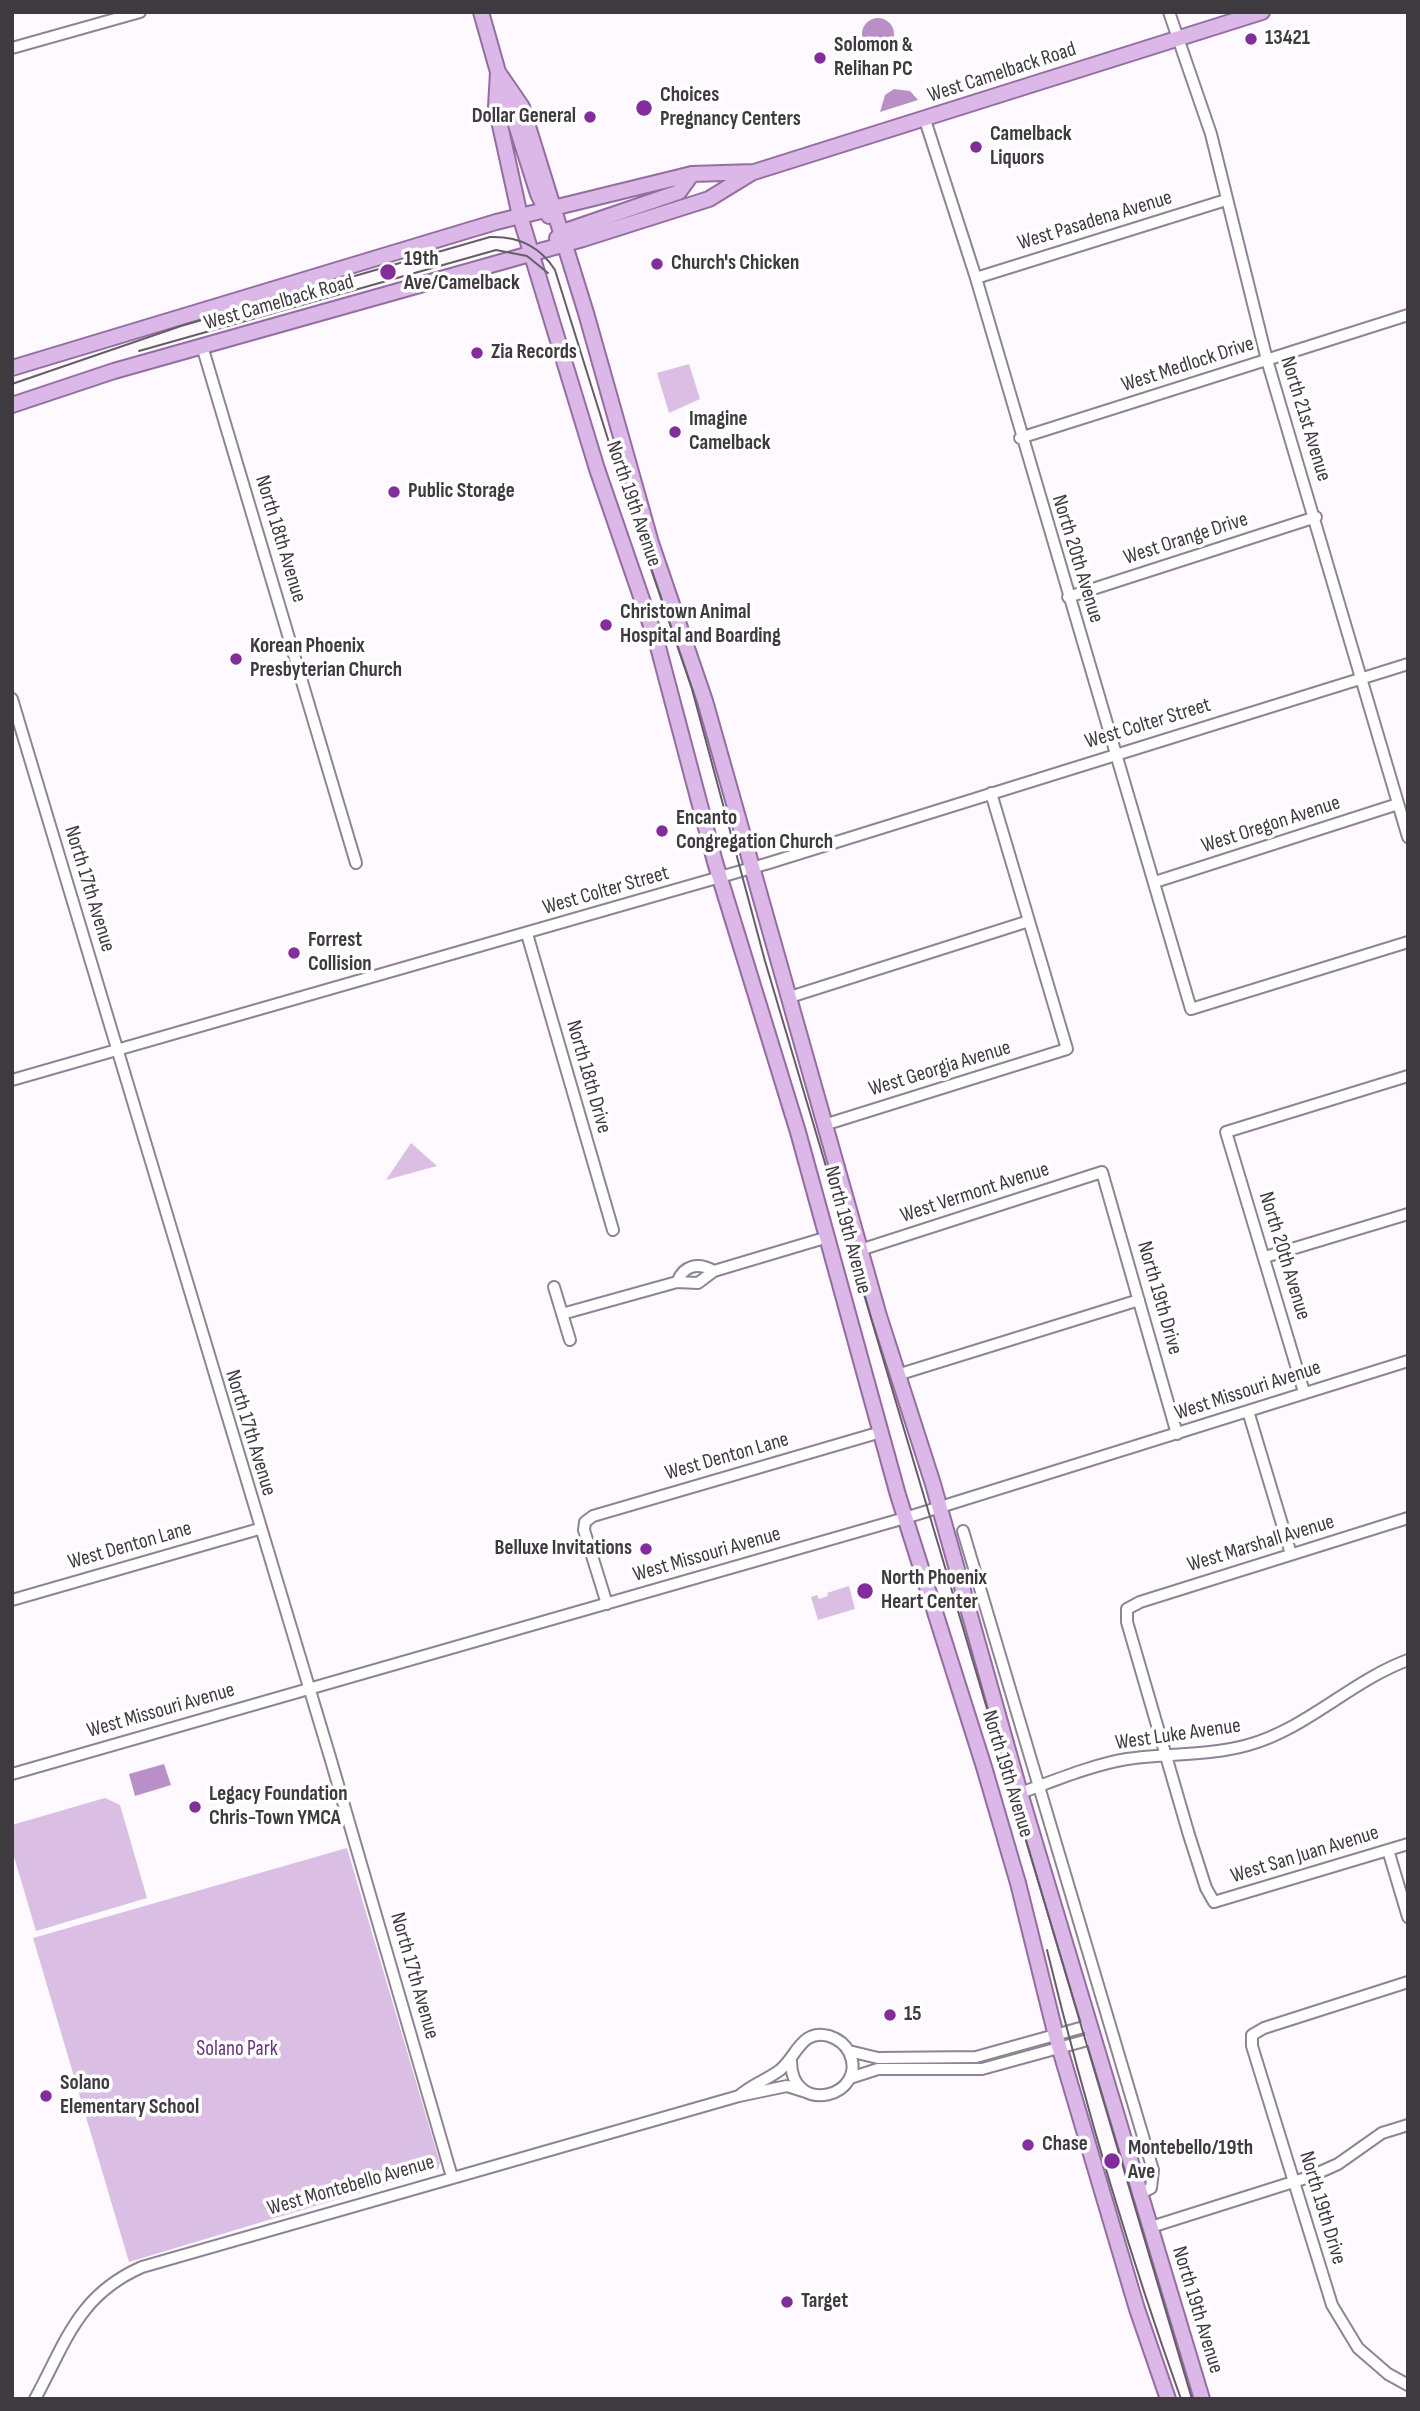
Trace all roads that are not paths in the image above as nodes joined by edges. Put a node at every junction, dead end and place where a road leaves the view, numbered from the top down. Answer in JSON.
{"nodes":[{"id":1,"x":140,"y":12,"type":"edge"},
{"id":2,"x":481,"y":12,"type":"edge"},
{"id":3,"x":1169,"y":12,"type":"edge"},
{"id":4,"x":1262,"y":12,"type":"edge"},
{"id":5,"x":1178,"y":39,"type":"junction"},
{"id":6,"x":12,"y":48,"type":"edge"},
{"id":7,"x":498,"y":72,"type":"junction"},
{"id":8,"x":925,"y":120,"type":"junction"},
{"id":9,"x":754,"y":172,"type":"junction"},
{"id":10,"x":692,"y":174,"type":"junction"},
{"id":11,"x":1226,"y":200,"type":"junction"},
{"id":12,"x":550,"y":209,"type":"junction"},
{"id":13,"x":520,"y":216,"type":"junction"},
{"id":14,"x":564,"y":239,"type":"junction"},
{"id":15,"x":540,"y":252,"type":"junction"},
{"id":16,"x":975,"y":278,"type":"junction"},
{"id":17,"x":1408,"y":316,"type":"edge"},
{"id":18,"x":202,"y":346,"type":"junction"},
{"id":19,"x":1267,"y":360,"type":"junction"},
{"id":20,"x":12,"y":368,"type":"edge"},
{"id":21,"x":12,"y":405,"type":"edge"},
{"id":22,"x":1020,"y":438,"type":"junction"},
{"id":23,"x":1316,"y":517,"type":"junction"},
{"id":24,"x":1068,"y":597,"type":"junction"},
{"id":25,"x":1408,"y":664,"type":"edge"},
{"id":26,"x":1361,"y":680,"type":"junction"},
{"id":27,"x":12,"y":699,"type":"edge"},
{"id":28,"x":1117,"y":753,"type":"junction"},
{"id":29,"x":991,"y":793,"type":"junction"},
{"id":30,"x":1398,"y":804,"type":"junction"},
{"id":31,"x":1408,"y":837,"type":"edge"},
{"id":32,"x":356,"y":863,"type":"dead end"},
{"id":33,"x":754,"y":868,"type":"junction"},
{"id":34,"x":720,"y":878,"type":"junction"},
{"id":35,"x":1155,"y":882,"type":"junction"},
{"id":36,"x":1030,"y":921,"type":"junction"},
{"id":37,"x":527,"y":934,"type":"junction"},
{"id":38,"x":1408,"y":942,"type":"edge"},
{"id":39,"x":790,"y":997,"type":"junction"},
{"id":40,"x":116,"y":1051,"type":"junction"},
{"id":41,"x":1408,"y":1076,"type":"edge"},
{"id":42,"x":12,"y":1080,"type":"edge"},
{"id":43,"x":824,"y":1125,"type":"junction"},
{"id":44,"x":1102,"y":1172,"type":"joint"},
{"id":45,"x":1408,"y":1214,"type":"edge"},
{"id":46,"x":613,"y":1230,"type":"dead end"},
{"id":47,"x":828,"y":1237,"type":"junction"},
{"id":48,"x":859,"y":1250,"type":"junction"},
{"id":49,"x":1265,"y":1257,"type":"junction"},
{"id":50,"x":714,"y":1271,"type":"junction"},
{"id":51,"x":677,"y":1282,"type":"junction"},
{"id":52,"x":554,"y":1287,"type":"dead end"},
{"id":53,"x":1139,"y":1300,"type":"junction"},
{"id":54,"x":562,"y":1314,"type":"junction"},
{"id":55,"x":570,"y":1340,"type":"dead end"},
{"id":56,"x":1408,"y":1361,"type":"edge"},
{"id":57,"x":897,"y":1375,"type":"junction"},
{"id":58,"x":1304,"y":1392,"type":"junction"},
{"id":59,"x":1248,"y":1411,"type":"junction"},
{"id":60,"x":880,"y":1432,"type":"junction"},
{"id":61,"x":1177,"y":1434,"type":"junction"},
{"id":62,"x":939,"y":1507,"type":"junction"},
{"id":63,"x":905,"y":1518,"type":"junction"},
{"id":64,"x":1408,"y":1518,"type":"edge"},
{"id":65,"x":259,"y":1529,"type":"junction"},
{"id":66,"x":963,"y":1531,"type":"dead end"},
{"id":67,"x":1291,"y":1554,"type":"junction"},
{"id":68,"x":12,"y":1600,"type":"edge"},
{"id":69,"x":607,"y":1604,"type":"junction"},
{"id":70,"x":1408,"y":1660,"type":"edge"},
{"id":71,"x":308,"y":1687,"type":"junction"},
{"id":72,"x":1166,"y":1756,"type":"junction"},
{"id":73,"x":12,"y":1774,"type":"edge"},
{"id":74,"x":1040,"y":1786,"type":"junction"},
{"id":75,"x":1020,"y":1793,"type":"junction"},
{"id":76,"x":1408,"y":1844,"type":"edge"},
{"id":77,"x":1388,"y":1850,"type":"junction"},
{"id":78,"x":1408,"y":1917,"type":"edge"},
{"id":79,"x":1408,"y":1982,"type":"edge"},
{"id":80,"x":1093,"y":2031,"type":"junction"},
{"id":81,"x":1058,"y":2042,"type":"junction"},
{"id":82,"x":849,"y":2051,"type":"junction"},
{"id":83,"x":791,"y":2061,"type":"junction"},
{"id":84,"x":849,"y":2078,"type":"junction"},
{"id":85,"x":806,"y":2092,"type":"junction"},
{"id":86,"x":739,"y":2096,"type":"junction"},
{"id":87,"x":1408,"y":2125,"type":"edge"},
{"id":88,"x":452,"y":2177,"type":"junction"},
{"id":89,"x":1294,"y":2182,"type":"junction"},
{"id":90,"x":1141,"y":2193,"type":"junction"},
{"id":91,"x":1151,"y":2227,"type":"junction"},
{"id":92,"x":1408,"y":2385,"type":"edge"},
{"id":93,"x":35,"y":2399,"type":"edge"},
{"id":94,"x":1168,"y":2399,"type":"edge"},
{"id":95,"x":1202,"y":2399,"type":"edge"}],
"edges":[{"from":1,"to":6,"type":"street"},
{"from":2,"to":7,"type":"main road","name":"North 19th Avenue"},
{"from":3,"to":5,"type":"street","name":"North 21st Avenue"},
{"from":4,"to":5,"type":"main road","name":"West Camelback Road"},
{"from":5,"to":8,"type":"main road","name":"West Camelback Road"},
{"from":5,"to":11,"type":"street","name":"North 21st Avenue"},
{"from":7,"to":12,"type":"main road","name":"North 19th Avenue"},
{"from":7,"to":13,"type":"main road","name":"North 19th Avenue"},
{"from":8,"to":9,"type":"main road","name":"West Camelback Road"},
{"from":8,"to":16,"type":"street","name":"North 20th Avenue"},
{"from":9,"to":10,"type":"main road","name":"West Camelback Road"},
{"from":9,"to":14,"type":"main road","name":"West Camelback Road"},
{"from":10,"to":12,"type":"main road","name":"West Camelback Road"},
{"from":10,"to":14,"type":"main road"},
{"from":11,"to":16,"type":"street","name":"West Pasadena Avenue"},
{"from":11,"to":19,"type":"street","name":"North 21st Avenue"},
{"from":12,"to":13,"type":"main road","name":"West Camelback Road"},
{"from":12,"to":14,"type":"main road","name":"North 19th Avenue"},
{"from":13,"to":15,"type":"main road","name":"North 19th Avenue"},
{"from":13,"to":20,"type":"main road","name":"West Camelback Road"},
{"from":14,"to":15,"type":"main road","name":"West Camelback Road"},
{"from":14,"to":33,"type":"main road","name":"North 19th Avenue"},
{"from":15,"to":18,"type":"main road","name":"West Camelback Road"},
{"from":15,"to":34,"type":"main road","name":"North 19th Avenue"},
{"from":16,"to":22,"type":"street","name":"North 20th Avenue"},
{"from":17,"to":19,"type":"street","name":"West Medlock Drive"},
{"from":18,"to":21,"type":"main road","name":"West Camelback Road"},
{"from":18,"to":32,"type":"street","name":"North 18th Avenue"},
{"from":19,"to":22,"type":"street","name":"West Medlock Drive"},
{"from":19,"to":23,"type":"street","name":"North 21st Avenue"},
{"from":22,"to":24,"type":"street","name":"North 20th Avenue"},
{"from":23,"to":24,"type":"street","name":"West Orange Drive"},
{"from":23,"to":26,"type":"street","name":"North 21st Avenue"},
{"from":24,"to":28,"type":"street","name":"North 20th Avenue"},
{"from":25,"to":26,"type":"street","name":"West Colter Street"},
{"from":26,"to":28,"type":"street","name":"West Colter Street"},
{"from":26,"to":30,"type":"street","name":"North 21st Avenue"},
{"from":27,"to":40,"type":"street","name":"North 17th Avenue"},
{"from":28,"to":29,"type":"street","name":"West Colter Street"},
{"from":28,"to":35,"type":"street","name":"North 20th Avenue"},
{"from":29,"to":33,"type":"street","name":"West Colter Street"},
{"from":29,"to":36,"type":"street"},
{"from":30,"to":31,"type":"street","name":"North 21st Avenue"},
{"from":30,"to":35,"type":"street","name":"West Oregon Avenue"},
{"from":33,"to":34,"type":"street","name":"West Colter Street"},
{"from":33,"to":39,"type":"main road","name":"North 19th Avenue"},
{"from":34,"to":37,"type":"street","name":"West Colter Street"},
{"from":34,"to":47,"type":"main road","name":"North 19th Avenue"},
{"from":35,"to":38,"type":"street","name":"North 20th Avenue"},
{"from":36,"to":39,"type":"street"},
{"from":36,"to":43,"type":"street","name":"West Georgia Avenue"},
{"from":37,"to":40,"type":"street","name":"West Colter Street"},
{"from":37,"to":46,"type":"street","name":"North 18th Drive"},
{"from":39,"to":43,"type":"main road","name":"North 19th Avenue"},
{"from":40,"to":42,"type":"street","name":"West Colter Street"},
{"from":40,"to":65,"type":"street","name":"North 17th Avenue"},
{"from":41,"to":49,"type":"street","name":"North 20th Avenue"},
{"from":43,"to":48,"type":"main road","name":"North 19th Avenue"},
{"from":44,"to":48,"type":"street","name":"West Vermont Avenue"},
{"from":44,"to":53,"type":"street","name":"North 19th Drive"},
{"from":45,"to":49,"type":"street"},
{"from":47,"to":50,"type":"street"},
{"from":47,"to":60,"type":"main road","name":"North 19th Avenue"},
{"from":48,"to":57,"type":"main road","name":"North 19th Avenue"},
{"from":49,"to":58,"type":"street","name":"North 20th Avenue"},
{"from":50,"to":51,"type":"street"},
{"from":50,"to":51,"type":"street"},
{"from":51,"to":54,"type":"street"},
{"from":52,"to":54,"type":"street"},
{"from":53,"to":57,"type":"street"},
{"from":53,"to":61,"type":"street","name":"North 19th Drive"},
{"from":54,"to":55,"type":"street"},
{"from":56,"to":58,"type":"street","name":"West Missouri Avenue"},
{"from":57,"to":62,"type":"main road","name":"North 19th Avenue"},
{"from":58,"to":59,"type":"street","name":"West Missouri Avenue"},
{"from":59,"to":61,"type":"street","name":"West Missouri Avenue"},
{"from":59,"to":67,"type":"street"},
{"from":60,"to":63,"type":"main road","name":"North 19th Avenue"},
{"from":60,"to":69,"type":"street","name":"West Denton Lane"},
{"from":61,"to":62,"type":"street","name":"West Missouri Avenue"},
{"from":62,"to":63,"type":"street","name":"West Missouri Avenue"},
{"from":62,"to":75,"type":"main road","name":"North 19th Avenue"},
{"from":63,"to":69,"type":"street","name":"West Missouri Avenue"},
{"from":63,"to":81,"type":"main road","name":"North 19th Avenue"},
{"from":64,"to":67,"type":"street","name":"West Marshall Avenue"},
{"from":65,"to":68,"type":"street","name":"West Denton Lane"},
{"from":65,"to":71,"type":"street","name":"North 17th Avenue"},
{"from":66,"to":74,"type":"street","name":"North 19th Avenue"},
{"from":67,"to":72,"type":"street","name":"West Marshall Avenue"},
{"from":69,"to":71,"type":"street","name":"West Missouri Avenue"},
{"from":70,"to":72,"type":"street","name":"West Luke Avenue"},
{"from":71,"to":73,"type":"street","name":"West Missouri Avenue"},
{"from":71,"to":88,"type":"street","name":"North 17th Avenue"},
{"from":72,"to":74,"type":"street","name":"West Luke Avenue"},
{"from":72,"to":77,"type":"street","name":"West San Juan Avenue"},
{"from":74,"to":75,"type":"street","name":"West Luke Avenue"},
{"from":74,"to":90,"type":"street","name":"North 19th Avenue"},
{"from":75,"to":80,"type":"main road","name":"North 19th Avenue"},
{"from":76,"to":77,"type":"street","name":"West San Juan Avenue"},
{"from":77,"to":78,"type":"street"},
{"from":79,"to":89,"type":"street","name":"North 19th Drive"},
{"from":80,"to":81,"type":"street"},
{"from":80,"to":90,"type":"main road","name":"North 19th Avenue"},
{"from":81,"to":82,"type":"street"},
{"from":81,"to":84,"type":"street"},
{"from":81,"to":94,"type":"main road","name":"North 19th Avenue"},
{"from":82,"to":83,"type":"street","name":"West Montebello Avenue"},
{"from":82,"to":84,"type":"street"},
{"from":83,"to":85,"type":"street"},
{"from":83,"to":86,"type":"street","name":"West Montebello Avenue"},
{"from":84,"to":85,"type":"street"},
{"from":85,"to":86,"type":"street","name":"West Montebello Avenue"},
{"from":86,"to":88,"type":"street","name":"West Montebello Avenue"},
{"from":87,"to":89,"type":"street"},
{"from":88,"to":93,"type":"street","name":"West Montebello Avenue"},
{"from":89,"to":91,"type":"street"},
{"from":89,"to":92,"type":"street","name":"North 19th Drive"},
{"from":90,"to":91,"type":"main road","name":"North 19th Avenue"},
{"from":91,"to":95,"type":"main road","name":"North 19th Avenue"}]}
